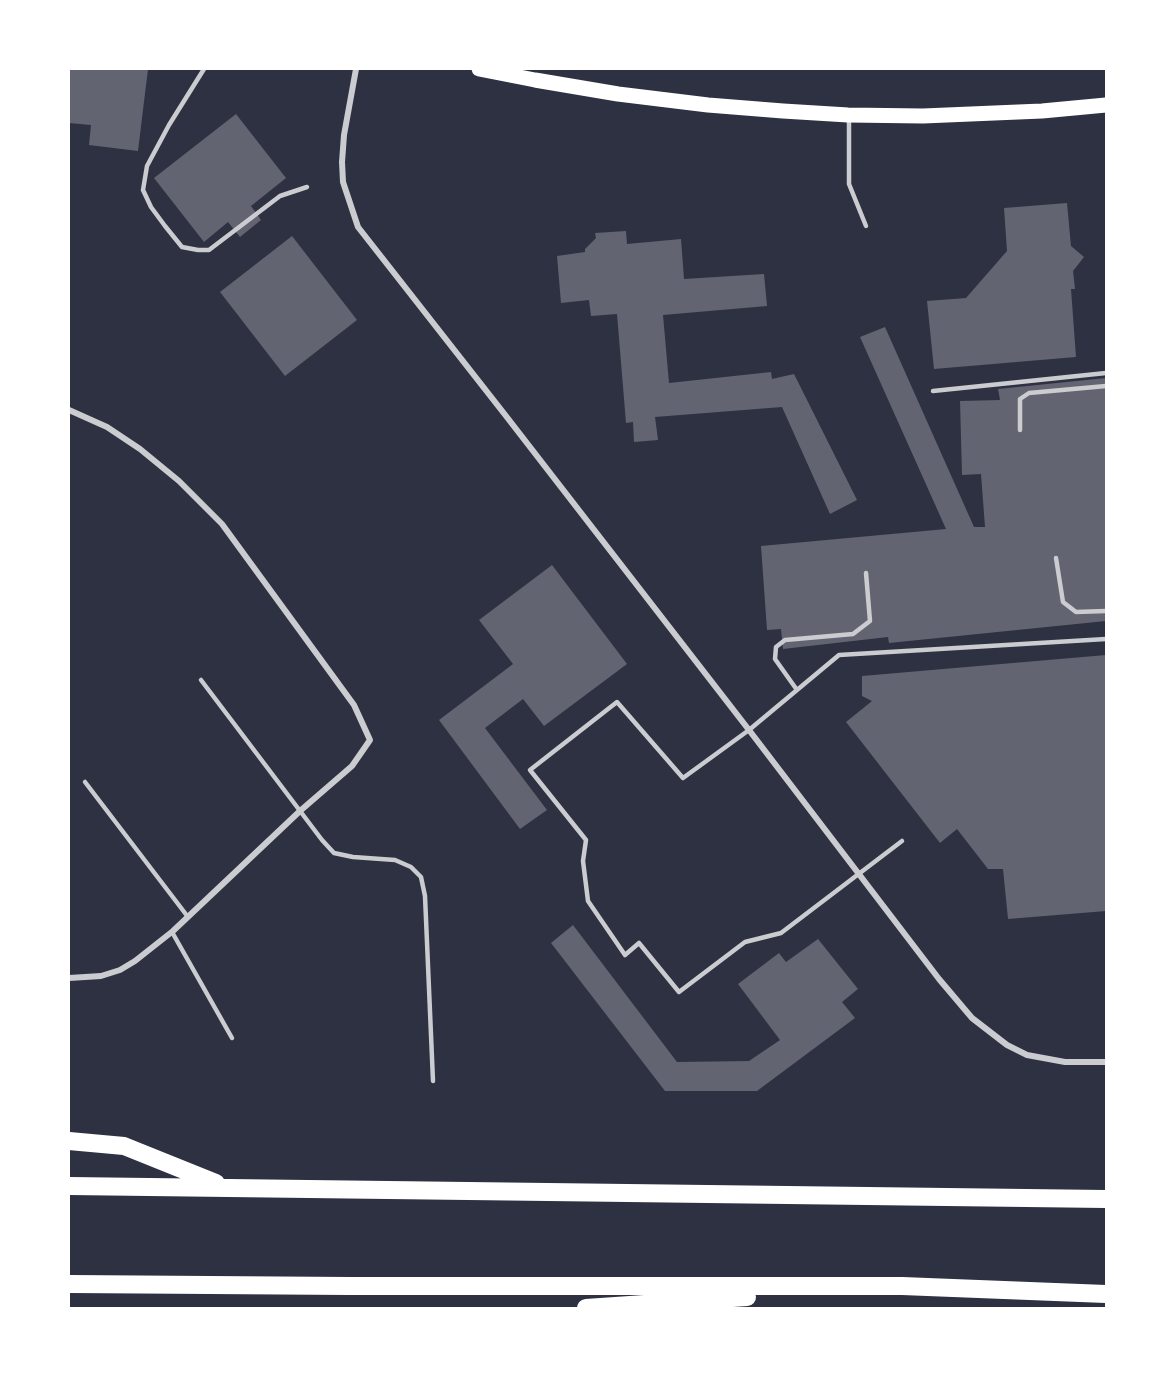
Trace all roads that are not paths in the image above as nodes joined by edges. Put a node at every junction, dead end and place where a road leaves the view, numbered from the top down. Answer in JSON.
{"nodes":[{"id":1,"x":204,"y":69,"type":"edge"},
{"id":2,"x":356,"y":69,"type":"edge"},
{"id":3,"x":479,"y":69,"type":"edge"},
{"id":4,"x":1106,"y":105,"type":"edge"},
{"id":5,"x":849,"y":115,"type":"junction"},
{"id":6,"x":307,"y":187,"type":"dead end"},
{"id":7,"x":866,"y":226,"type":"dead end"},
{"id":8,"x":1106,"y":373,"type":"edge"},
{"id":9,"x":1106,"y":386,"type":"edge"},
{"id":10,"x":933,"y":391,"type":"dead end"},
{"id":11,"x":69,"y":410,"type":"edge"},
{"id":12,"x":1020,"y":430,"type":"dead end"},
{"id":13,"x":1056,"y":558,"type":"dead end"},
{"id":14,"x":866,"y":573,"type":"dead end"},
{"id":15,"x":1106,"y":611,"type":"edge"},
{"id":16,"x":1106,"y":639,"type":"edge"},
{"id":17,"x":201,"y":680,"type":"dead end"},
{"id":18,"x":797,"y":690,"type":"junction"},
{"id":19,"x":749,"y":730,"type":"junction"},
{"id":20,"x":85,"y":782,"type":"dead end"},
{"id":21,"x":300,"y":811,"type":"junction"},
{"id":22,"x":902,"y":841,"type":"dead end"},
{"id":23,"x":859,"y":875,"type":"junction"},
{"id":24,"x":188,"y":917,"type":"junction"},
{"id":25,"x":172,"y":932,"type":"junction"},
{"id":26,"x":69,"y":978,"type":"edge"},
{"id":27,"x":232,"y":1038,"type":"dead end"},
{"id":28,"x":1106,"y":1062,"type":"edge"},
{"id":29,"x":434,"y":1081,"type":"dead end"},
{"id":30,"x":69,"y":1141,"type":"edge"},
{"id":31,"x":69,"y":1186,"type":"edge"},
{"id":32,"x":226,"y":1188,"type":"junction"},
{"id":33,"x":1106,"y":1199,"type":"edge"},
{"id":34,"x":69,"y":1284,"type":"edge"},
{"id":35,"x":902,"y":1286,"type":"junction"},
{"id":36,"x":1106,"y":1294,"type":"edge"},
{"id":37,"x":586,"y":1308,"type":"edge"}],
"edges":[{"from":1,"to":6,"type":"lane"},
{"from":2,"to":19,"type":"street"},
{"from":3,"to":5,"type":"main road"},
{"from":4,"to":5,"type":"main road"},
{"from":5,"to":7,"type":"lane"},
{"from":8,"to":10,"type":"lane"},
{"from":9,"to":12,"type":"lane"},
{"from":11,"to":21,"type":"street"},
{"from":13,"to":15,"type":"lane"},
{"from":14,"to":18,"type":"lane"},
{"from":16,"to":18,"type":"lane"},
{"from":17,"to":21,"type":"lane"},
{"from":18,"to":19,"type":"lane"},
{"from":19,"to":23,"type":"street"},
{"from":19,"to":23,"type":"lane"},
{"from":20,"to":24,"type":"lane"},
{"from":21,"to":24,"type":"street"},
{"from":21,"to":29,"type":"lane"},
{"from":22,"to":23,"type":"lane"},
{"from":23,"to":28,"type":"street"},
{"from":24,"to":25,"type":"street"},
{"from":25,"to":26,"type":"street"},
{"from":25,"to":27,"type":"lane"},
{"from":30,"to":32,"type":"highway"},
{"from":31,"to":32,"type":"highway"},
{"from":32,"to":33,"type":"highway"},
{"from":34,"to":35,"type":"highway"},
{"from":35,"to":36,"type":"highway"},
{"from":35,"to":37,"type":"highway"}]}
